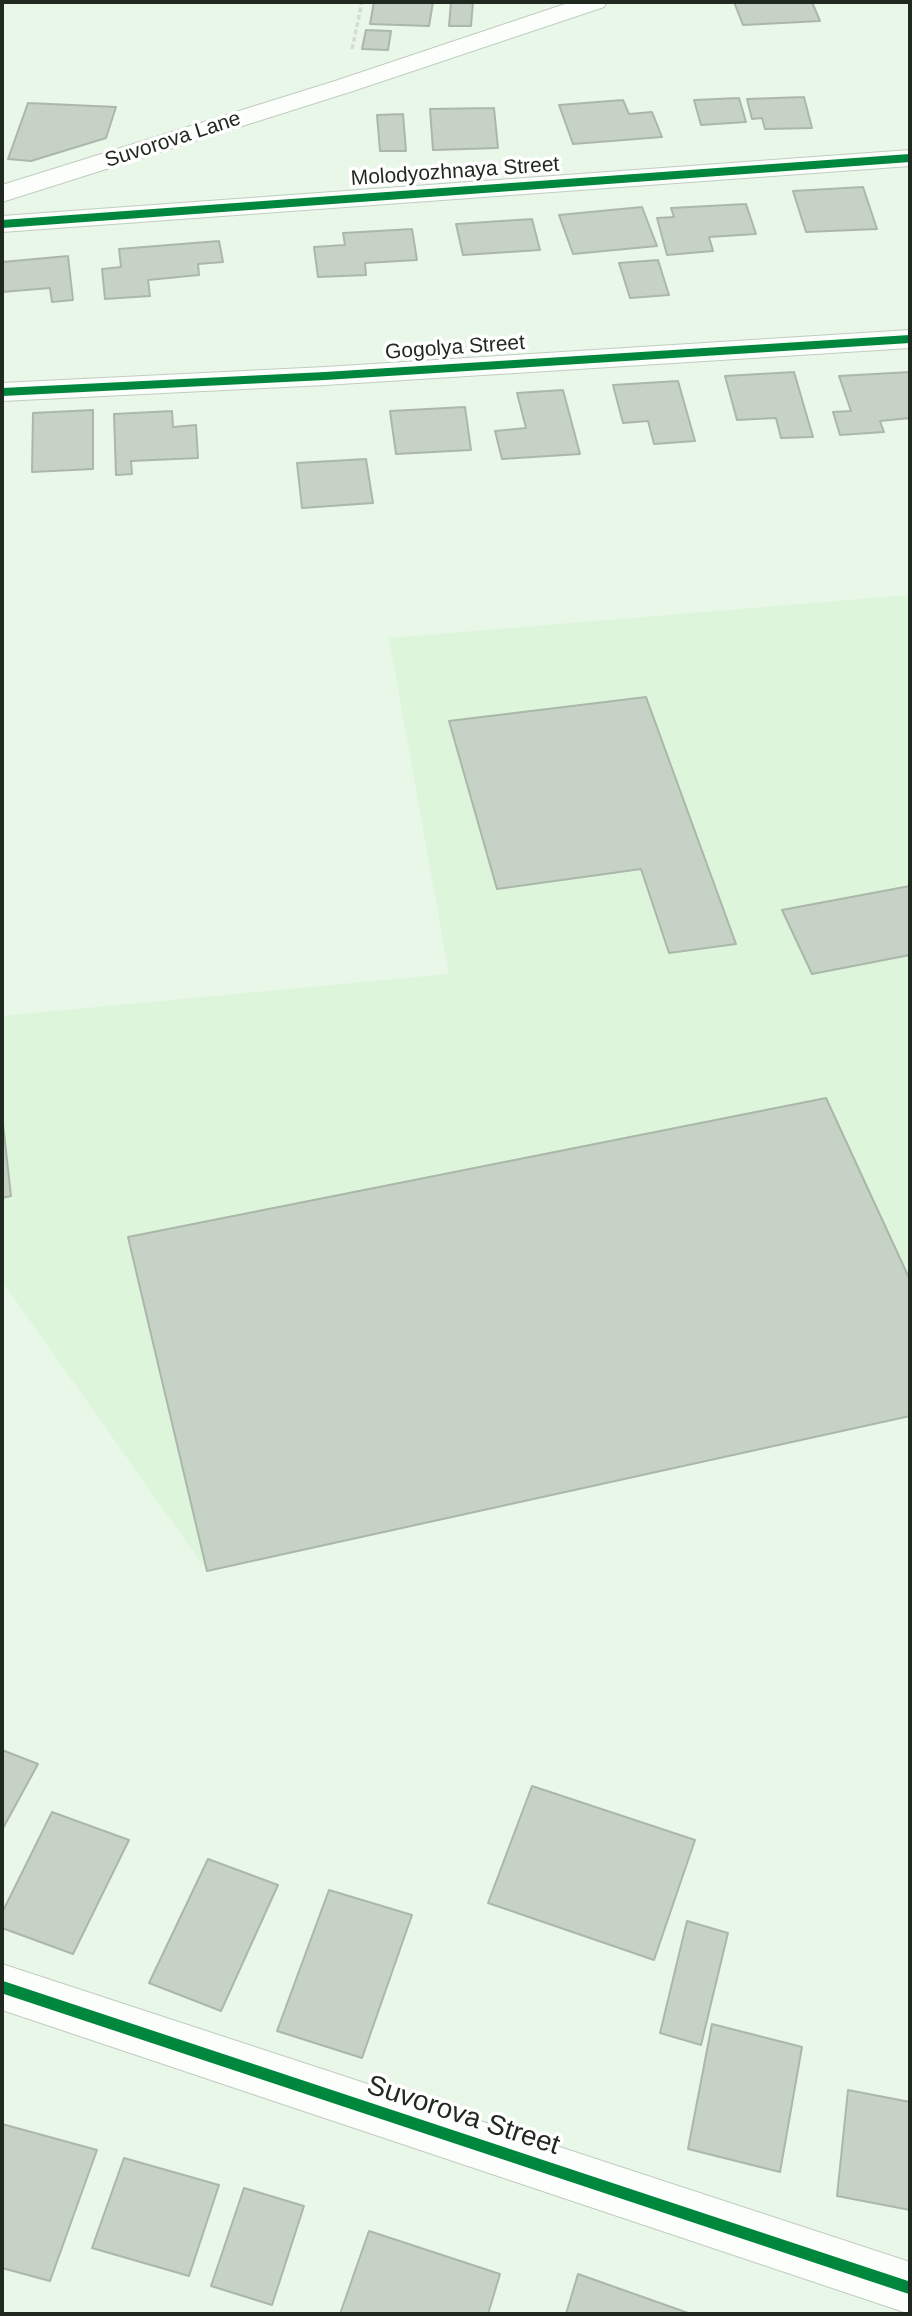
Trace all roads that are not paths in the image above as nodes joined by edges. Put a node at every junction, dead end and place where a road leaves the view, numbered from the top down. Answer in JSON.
{"nodes":[{"id":1,"x":595,"y":2,"type":"edge"},
{"id":2,"x":910,"y":158,"type":"edge"},
{"id":3,"x":2,"y":194,"type":"edge"},
{"id":4,"x":2,"y":224,"type":"edge"},
{"id":5,"x":910,"y":339,"type":"edge"},
{"id":6,"x":2,"y":393,"type":"edge"},
{"id":7,"x":2,"y":1987,"type":"edge"},
{"id":8,"x":910,"y":2288,"type":"edge"}],
"edges":[{"from":1,"to":3,"type":"street","name":"Suvorova Lane"},
{"from":2,"to":4,"type":"street","name":"Molodyozhnaya Street"},
{"from":5,"to":6,"type":"street","name":"Gogolya Street"},
{"from":7,"to":8,"type":"street","name":"Suvorova Street"}]}
